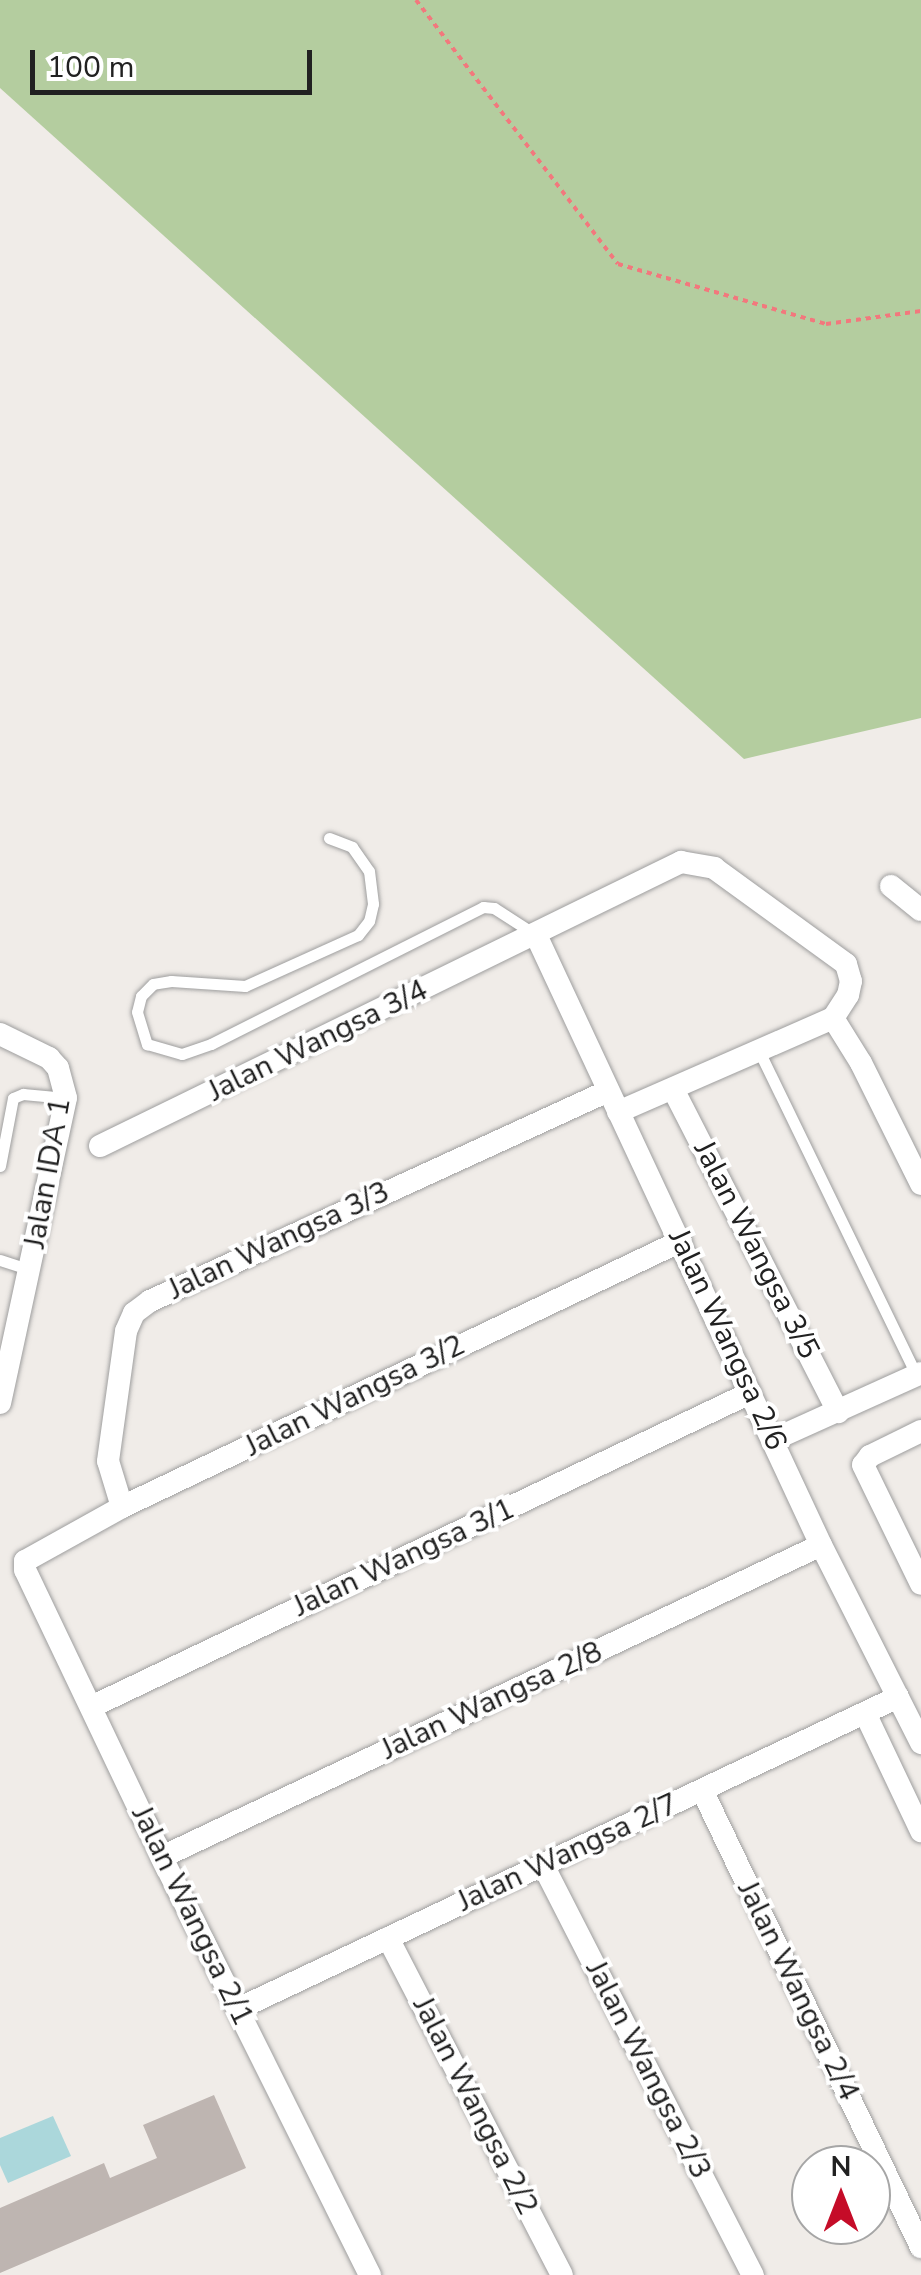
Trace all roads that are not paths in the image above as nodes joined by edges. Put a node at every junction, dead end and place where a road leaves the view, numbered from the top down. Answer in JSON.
{"nodes":[{"id":1,"x":329,"y":838,"type":"dead end"},
{"id":2,"x":892,"y":886,"type":"dead end"},
{"id":3,"x":921,"y":910,"type":"edge"},
{"id":4,"x":536,"y":935,"type":"junction"},
{"id":5,"x":833,"y":1018,"type":"junction"},
{"id":6,"x":0,"y":1034,"type":"edge"},
{"id":7,"x":760,"y":1050,"type":"junction"},
{"id":8,"x":673,"y":1089,"type":"junction"},
{"id":9,"x":66,"y":1098,"type":"junction"},
{"id":10,"x":613,"y":1101,"type":"junction"},
{"id":11,"x":100,"y":1146,"type":"dead end"},
{"id":12,"x":0,"y":1166,"type":"edge"},
{"id":13,"x":921,"y":1184,"type":"edge"},
{"id":14,"x":681,"y":1240,"type":"junction"},
{"id":15,"x":0,"y":1260,"type":"edge"},
{"id":16,"x":30,"y":1270,"type":"junction"},
{"id":17,"x":918,"y":1374,"type":"edge"},
{"id":18,"x":750,"y":1393,"type":"junction"},
{"id":19,"x":0,"y":1403,"type":"edge"},
{"id":20,"x":838,"y":1412,"type":"junction"},
{"id":21,"x":921,"y":1431,"type":"edge"},
{"id":22,"x":774,"y":1439,"type":"junction"},
{"id":23,"x":122,"y":1507,"type":"junction"},
{"id":24,"x":911,"y":1537,"type":"edge"},
{"id":25,"x":821,"y":1544,"type":"junction"},
{"id":26,"x":31,"y":1555,"type":"joint"},
{"id":27,"x":921,"y":1584,"type":"edge"},
{"id":28,"x":898,"y":1698,"type":"junction"},
{"id":29,"x":91,"y":1707,"type":"junction"},
{"id":30,"x":865,"y":1713,"type":"junction"},
{"id":31,"x":921,"y":1744,"type":"edge"},
{"id":32,"x":702,"y":1790,"type":"junction"},
{"id":33,"x":921,"y":1831,"type":"edge"},
{"id":34,"x":162,"y":1857,"type":"junction"},
{"id":35,"x":543,"y":1864,"type":"junction"},
{"id":36,"x":388,"y":1938,"type":"junction"},
{"id":37,"x":238,"y":2009,"type":"junction"},
{"id":38,"x":921,"y":2246,"type":"edge"},
{"id":39,"x":370,"y":2275,"type":"edge"},
{"id":40,"x":562,"y":2275,"type":"edge"},
{"id":41,"x":753,"y":2275,"type":"edge"}],
"edges":[{"from":1,"to":4,"type":"lane"},
{"from":2,"to":3,"type":"street"},
{"from":4,"to":5,"type":"street","name":"Jalan Wangsa 3/4"},
{"from":4,"to":10,"type":"street","name":"Jalan Wangsa 2/6"},
{"from":4,"to":11,"type":"street","name":"Jalan Wangsa 3/4"},
{"from":5,"to":7,"type":"street"},
{"from":5,"to":13,"type":"street"},
{"from":6,"to":9,"type":"street","name":"Jalan IDA 1"},
{"from":7,"to":8,"type":"street"},
{"from":7,"to":17,"type":"lane"},
{"from":8,"to":10,"type":"street"},
{"from":8,"to":20,"type":"street","name":"Jalan Wangsa 3/5"},
{"from":9,"to":12,"type":"lane"},
{"from":9,"to":16,"type":"street","name":"Jalan IDA 1"},
{"from":10,"to":14,"type":"street","name":"Jalan Wangsa 2/6"},
{"from":10,"to":23,"type":"street","name":"Jalan Wangsa 3/3"},
{"from":14,"to":18,"type":"street","name":"Jalan Wangsa 2/6"},
{"from":14,"to":23,"type":"street","name":"Jalan Wangsa 3/2"},
{"from":15,"to":16,"type":"lane"},
{"from":16,"to":19,"type":"street","name":"Jalan IDA 1"},
{"from":17,"to":20,"type":"street"},
{"from":18,"to":22,"type":"street","name":"Jalan Wangsa 2/6"},
{"from":18,"to":29,"type":"street","name":"Jalan Wangsa 3/1"},
{"from":20,"to":22,"type":"street"},
{"from":21,"to":24,"type":"street"},
{"from":22,"to":25,"type":"street","name":"Jalan Wangsa 2/6"},
{"from":23,"to":26,"type":"street","name":"Jalan Wangsa 3/2"},
{"from":24,"to":27,"type":"street"},
{"from":25,"to":28,"type":"street","name":"Jalan Wangsa 2/6"},
{"from":25,"to":34,"type":"street","name":"Jalan Wangsa 2/8"},
{"from":26,"to":29,"type":"street","name":"Jalan Wangsa 2/1"},
{"from":28,"to":30,"type":"street","name":"Jalan Wangsa 2/7"},
{"from":28,"to":31,"type":"street","name":"Jalan Wangsa 2/6"},
{"from":29,"to":34,"type":"street","name":"Jalan Wangsa 2/1"},
{"from":30,"to":32,"type":"street","name":"Jalan Wangsa 2/7"},
{"from":30,"to":33,"type":"street"},
{"from":32,"to":35,"type":"street","name":"Jalan Wangsa 2/7"},
{"from":32,"to":38,"type":"street","name":"Jalan Wangsa 2/4"},
{"from":34,"to":37,"type":"street","name":"Jalan Wangsa 2/1"},
{"from":35,"to":36,"type":"street","name":"Jalan Wangsa 2/7"},
{"from":35,"to":41,"type":"street","name":"Jalan Wangsa 2/3"},
{"from":36,"to":37,"type":"street","name":"Jalan Wangsa 2/7"},
{"from":36,"to":40,"type":"street","name":"Jalan Wangsa 2/2"},
{"from":37,"to":39,"type":"street","name":"Jalan Wangsa 2/1"}]}
